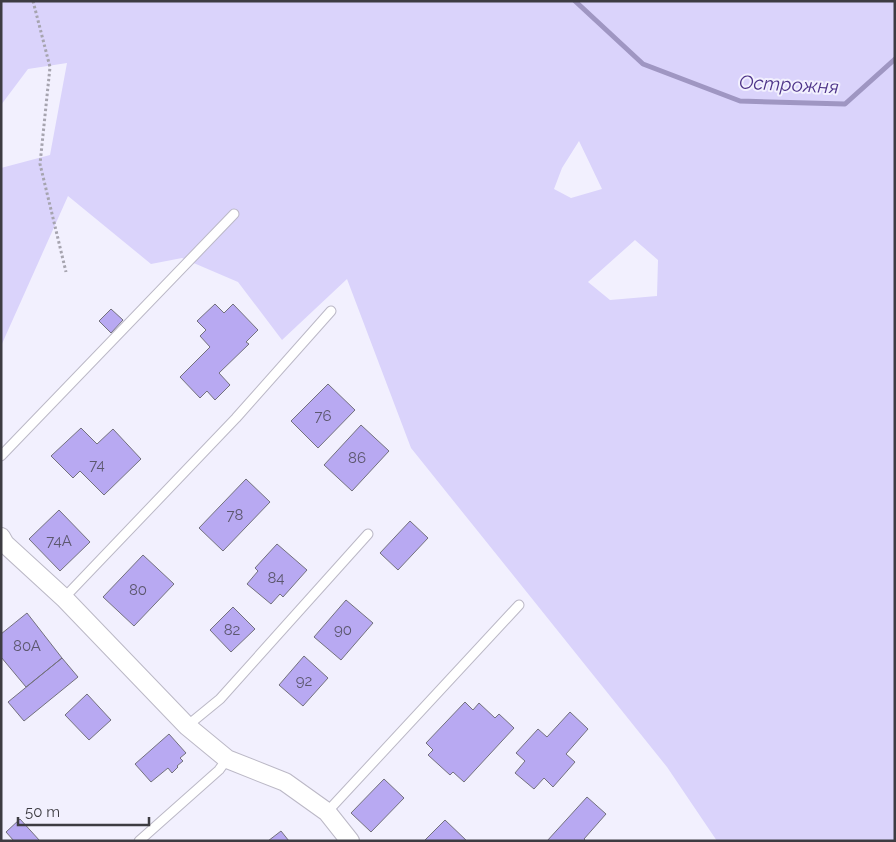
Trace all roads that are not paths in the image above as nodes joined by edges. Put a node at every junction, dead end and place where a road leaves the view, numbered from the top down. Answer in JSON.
{"nodes":[{"id":1,"x":234,"y":214,"type":"dead end"},
{"id":2,"x":331,"y":312,"type":"dead end"},
{"id":3,"x":1,"y":456,"type":"edge"},
{"id":4,"x":368,"y":534,"type":"dead end"},
{"id":5,"x":1,"y":536,"type":"edge"},
{"id":6,"x":64,"y":598,"type":"junction"},
{"id":7,"x":519,"y":605,"type":"dead end"},
{"id":8,"x":187,"y":726,"type":"junction"},
{"id":9,"x":227,"y":759,"type":"junction"},
{"id":10,"x":327,"y":812,"type":"junction"},
{"id":11,"x":139,"y":841,"type":"edge"},
{"id":12,"x":350,"y":841,"type":"edge"}],
"edges":[{"from":1,"to":3,"type":"lane"},
{"from":2,"to":6,"type":"lane"},
{"from":4,"to":8,"type":"lane"},
{"from":5,"to":6,"type":"street"},
{"from":6,"to":8,"type":"street"},
{"from":7,"to":10,"type":"lane"},
{"from":8,"to":9,"type":"street"},
{"from":9,"to":10,"type":"street"},
{"from":9,"to":11,"type":"lane"},
{"from":10,"to":12,"type":"street"}]}
